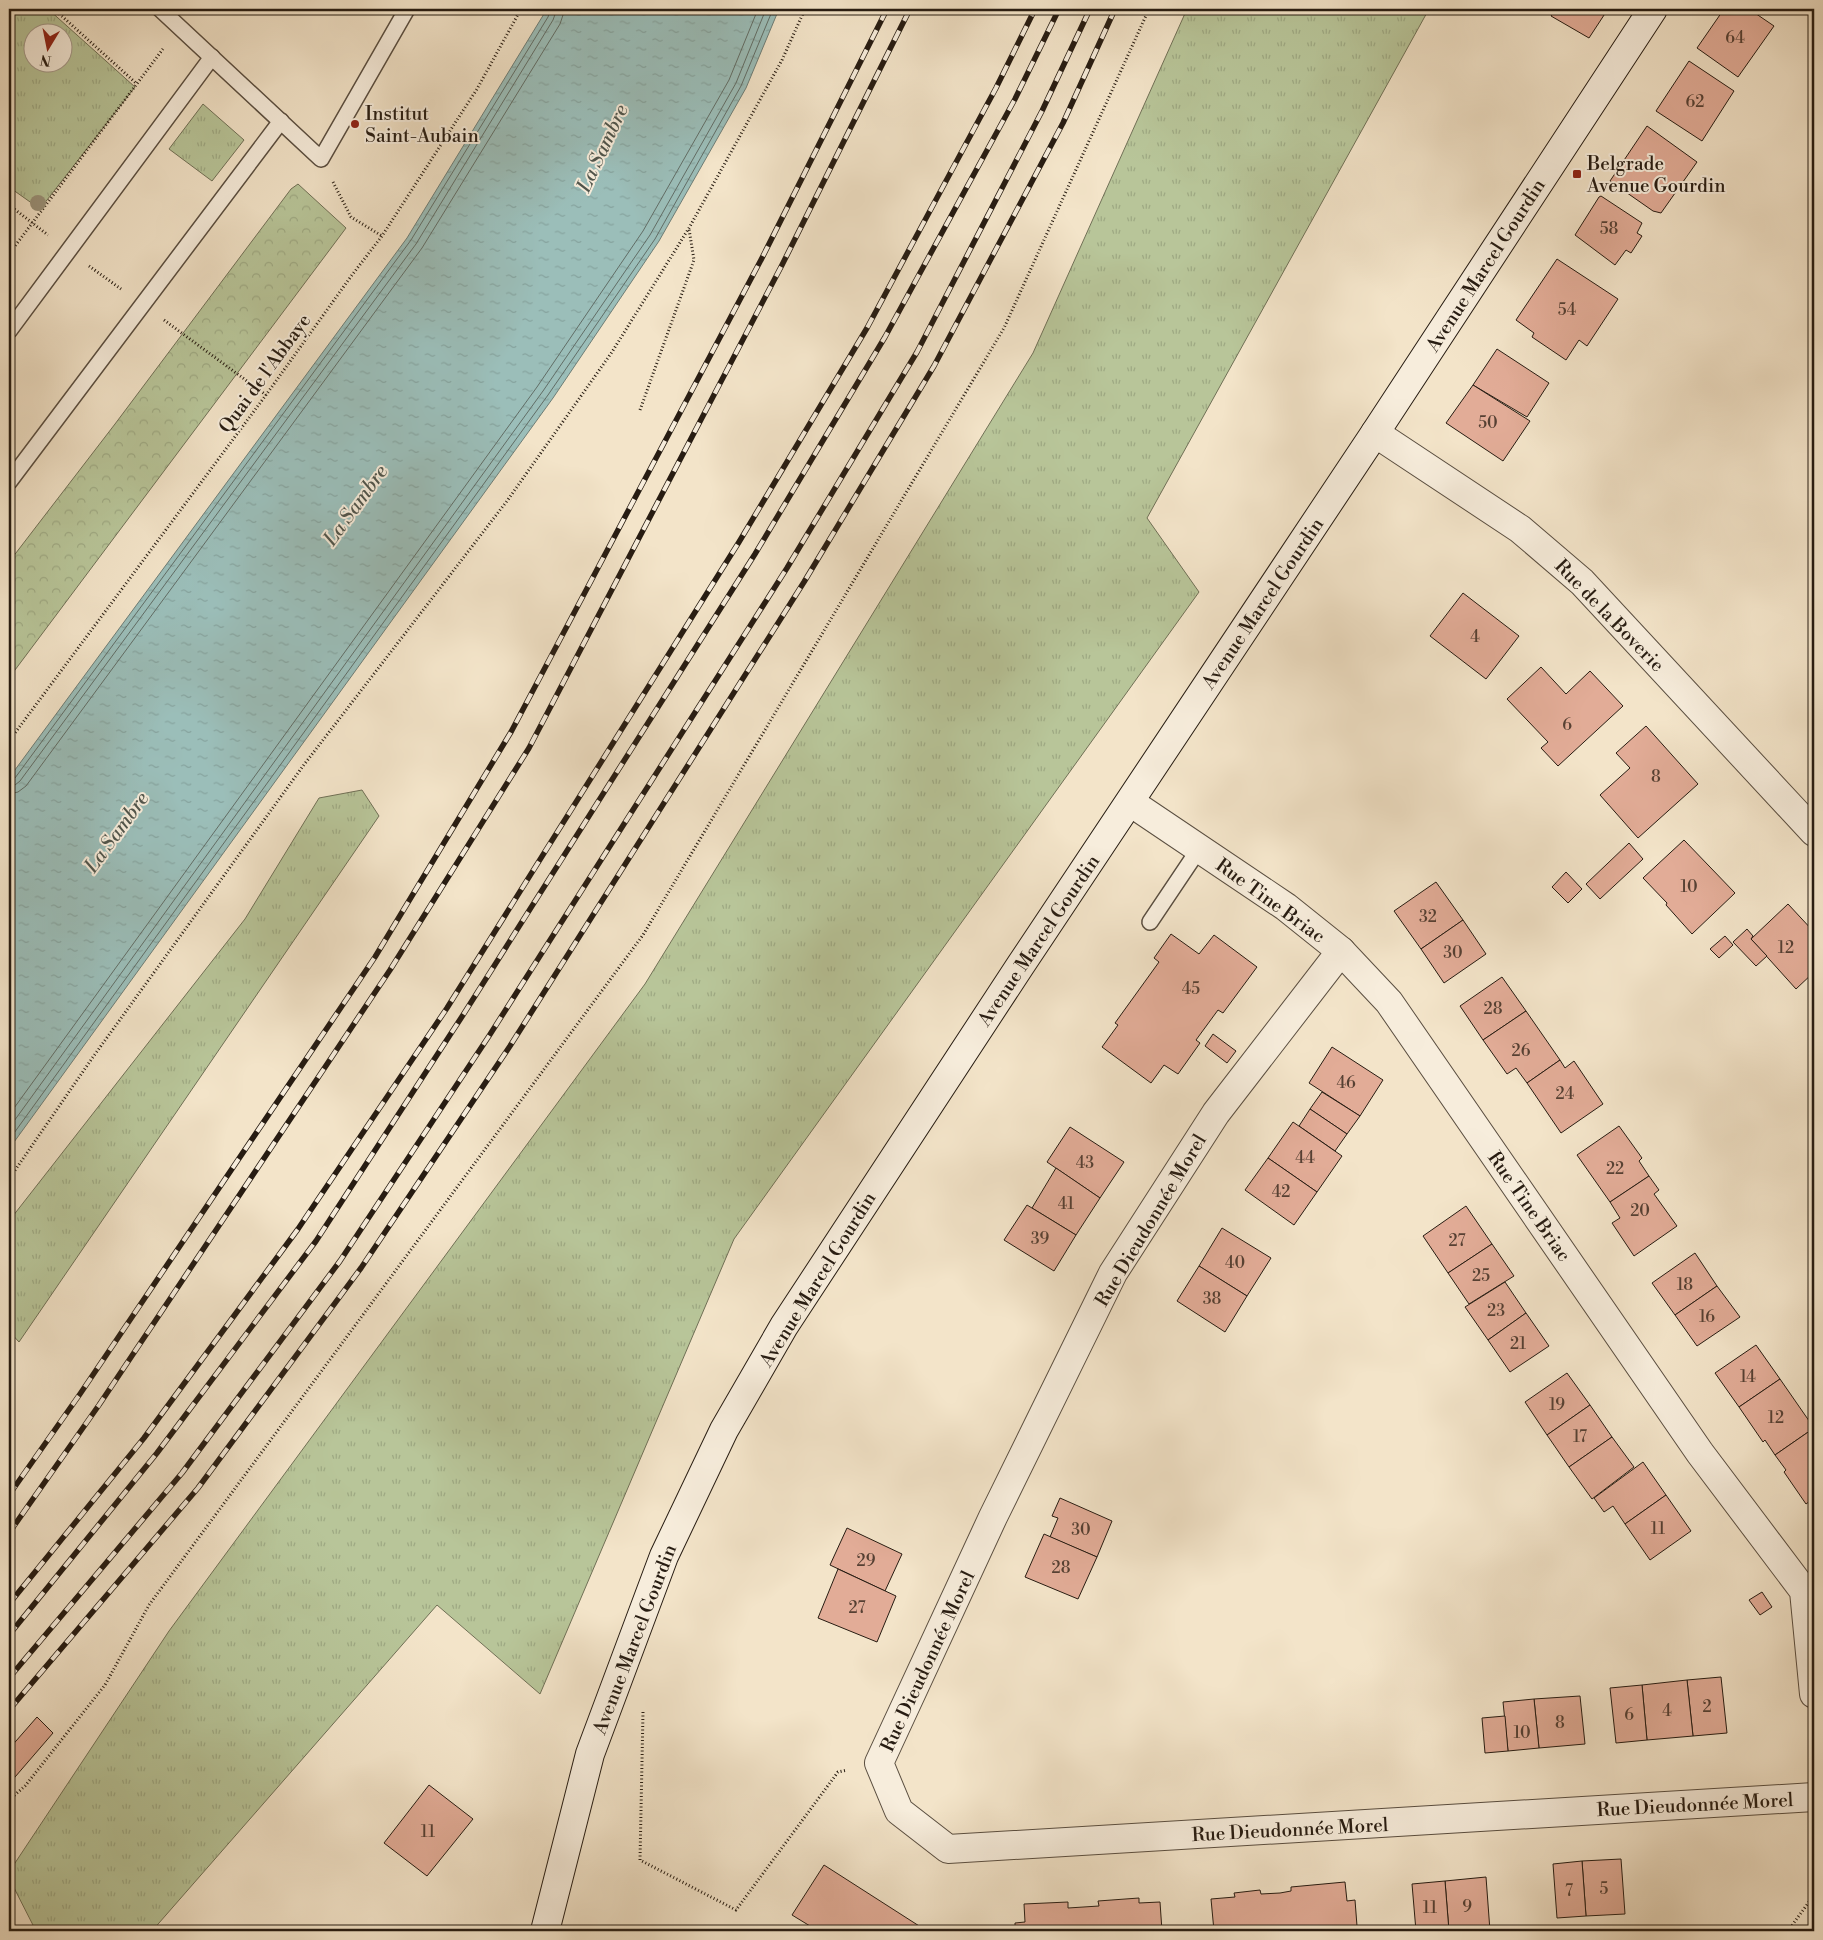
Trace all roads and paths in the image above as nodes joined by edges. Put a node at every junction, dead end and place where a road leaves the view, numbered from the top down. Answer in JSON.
{"nodes":[{"id":1,"x":54,"y":9,"type":"edge"},
{"id":2,"x":160,"y":9,"type":"edge"},
{"id":3,"x":407,"y":9,"type":"edge"},
{"id":4,"x":521,"y":9,"type":"edge"},
{"id":5,"x":805,"y":9,"type":"edge"},
{"id":6,"x":1149,"y":9,"type":"edge"},
{"id":7,"x":1654,"y":9,"type":"edge"},
{"id":8,"x":180,"y":27,"type":"junction"},
{"id":9,"x":212,"y":57,"type":"junction"},
{"id":10,"x":137,"y":84,"type":"junction"},
{"id":11,"x":281,"y":121,"type":"junction"},
{"id":12,"x":321,"y":159,"type":"junction"},
{"id":13,"x":688,"y":228,"type":"junction"},
{"id":14,"x":382,"y":236,"type":"junction"},
{"id":15,"x":9,"y":254,"type":"edge"},
{"id":16,"x":9,"y":331,"type":"edge"},
{"id":17,"x":640,"y":410,"type":"dead end"},
{"id":18,"x":1375,"y":433,"type":"junction"},
{"id":19,"x":9,"y":482,"type":"edge"},
{"id":20,"x":9,"y":741,"type":"edge"},
{"id":21,"x":1130,"y":802,"type":"junction"},
{"id":22,"x":1814,"y":832,"type":"edge"},
{"id":23,"x":1200,"y":849,"type":"junction"},
{"id":24,"x":1150,"y":922,"type":"dead end"},
{"id":25,"x":1341,"y":951,"type":"junction"},
{"id":26,"x":9,"y":1180,"type":"edge"},
{"id":27,"x":620,"y":1671,"type":"junction"},
{"id":28,"x":1814,"y":1694,"type":"edge"},
{"id":29,"x":879,"y":1763,"type":"junction"},
{"id":30,"x":1814,"y":1797,"type":"edge"},
{"id":31,"x":9,"y":1800,"type":"edge"},
{"id":32,"x":1814,"y":1895,"type":"edge"},
{"id":33,"x":545,"y":1931,"type":"edge"},
{"id":34,"x":1788,"y":1931,"type":"edge"}],
"edges":[{"from":1,"to":10,"type":"path"},
{"from":2,"to":8,"type":"lane"},
{"from":3,"to":12,"type":"lane"},
{"from":4,"to":14,"type":"path","name":"Quai de l'Abbaye"},
{"from":5,"to":13,"type":"path"},
{"from":6,"to":31,"type":"path"},
{"from":7,"to":18,"type":"street","name":"Avenue Marcel Gourdin"},
{"from":8,"to":9,"type":"lane"},
{"from":8,"to":10,"type":"path"},
{"from":9,"to":11,"type":"lane"},
{"from":9,"to":16,"type":"lane"},
{"from":10,"to":15,"type":"path"},
{"from":11,"to":12,"type":"lane"},
{"from":11,"to":19,"type":"lane"},
{"from":12,"to":14,"type":"path"},
{"from":13,"to":17,"type":"path"},
{"from":13,"to":26,"type":"path"},
{"from":14,"to":20,"type":"path","name":"Quai de l'Abbaye"},
{"from":18,"to":21,"type":"street","name":"Avenue Marcel Gourdin"},
{"from":18,"to":22,"type":"street","name":"Rue de la Boverie"},
{"from":21,"to":23,"type":"street","name":"Rue Tine Briac"},
{"from":21,"to":27,"type":"street","name":"Avenue Marcel Gourdin"},
{"from":23,"to":24,"type":"lane"},
{"from":23,"to":25,"type":"street","name":"Rue Tine Briac"},
{"from":25,"to":28,"type":"street","name":"Rue Tine Briac"},
{"from":25,"to":29,"type":"street","name":"Rue Dieudonnée Morel"},
{"from":27,"to":29,"type":"path"},
{"from":27,"to":33,"type":"street","name":"Avenue Marcel Gourdin"},
{"from":29,"to":30,"type":"street","name":"Rue Dieudonnée Morel"},
{"from":32,"to":34,"type":"path"}]}
